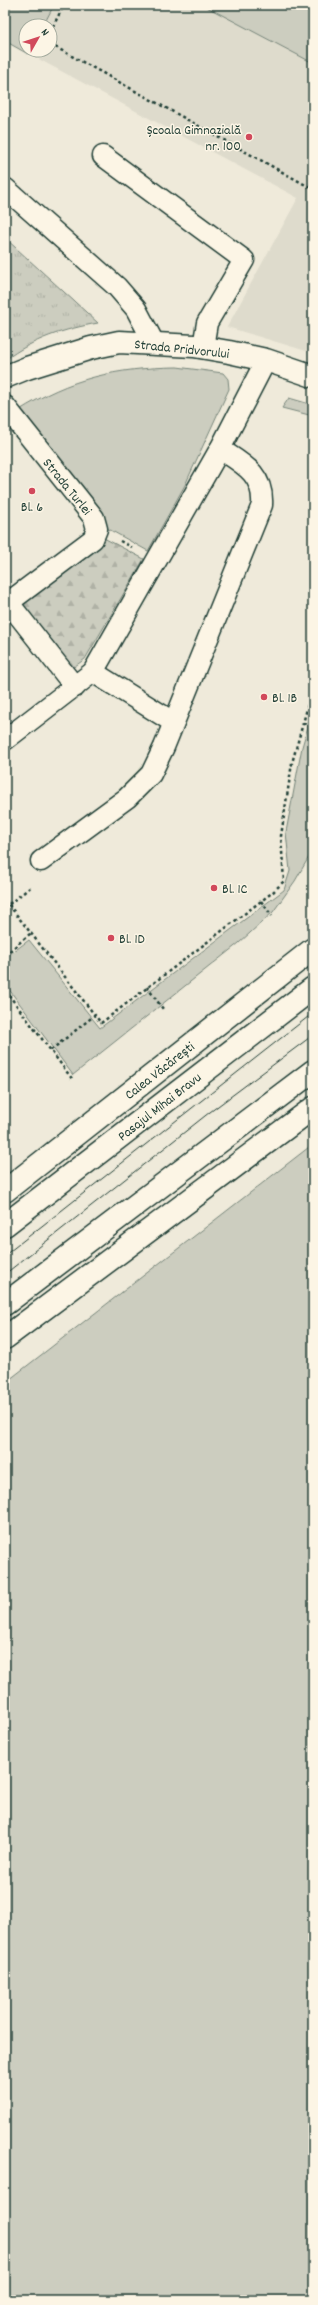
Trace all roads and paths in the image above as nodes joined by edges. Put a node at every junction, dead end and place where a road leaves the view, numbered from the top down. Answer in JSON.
{"nodes":[{"id":1,"x":64,"y":5,"type":"edge"},
{"id":2,"x":57,"y":18,"type":"edge"},
{"id":3,"x":58,"y":48,"type":"edge"},
{"id":4,"x":103,"y":156,"type":"dead end"},
{"id":5,"x":5,"y":188,"type":"edge"},
{"id":6,"x":313,"y":189,"type":"edge"},
{"id":7,"x":154,"y":343,"type":"junction"},
{"id":8,"x":203,"y":347,"type":"junction"},
{"id":9,"x":266,"y":360,"type":"junction"},
{"id":10,"x":313,"y":376,"type":"edge"},
{"id":11,"x":5,"y":377,"type":"edge"},
{"id":12,"x":5,"y":406,"type":"edge"},
{"id":13,"x":220,"y":449,"type":"junction"},
{"id":14,"x":97,"y":529,"type":"junction"},
{"id":15,"x":157,"y":560,"type":"junction"},
{"id":16,"x":7,"y":603,"type":"edge"},
{"id":17,"x":93,"y":672,"type":"junction"},
{"id":18,"x":74,"y":687,"type":"junction"},
{"id":19,"x":313,"y":687,"type":"edge"},
{"id":20,"x":173,"y":722,"type":"junction"},
{"id":21,"x":303,"y":723,"type":"junction"},
{"id":22,"x":313,"y":726,"type":"edge"},
{"id":23,"x":5,"y":740,"type":"edge"},
{"id":24,"x":41,"y":862,"type":"dead end"},
{"id":25,"x":5,"y":900,"type":"edge"},
{"id":26,"x":261,"y":902,"type":"junction"},
{"id":27,"x":272,"y":916,"type":"dead end"},
{"id":28,"x":31,"y":933,"type":"junction"},
{"id":29,"x":313,"y":949,"type":"edge"},
{"id":30,"x":5,"y":955,"type":"edge"},
{"id":31,"x":147,"y":987,"type":"junction"},
{"id":32,"x":313,"y":988,"type":"edge"},
{"id":33,"x":5,"y":990,"type":"edge"},
{"id":34,"x":163,"y":1009,"type":"dead end"},
{"id":35,"x":95,"y":1016,"type":"junction"},
{"id":36,"x":51,"y":1050,"type":"junction"},
{"id":37,"x":313,"y":1070,"type":"edge"},
{"id":38,"x":73,"y":1080,"type":"dead end"},
{"id":39,"x":313,"y":1108,"type":"edge"},
{"id":40,"x":5,"y":1191,"type":"edge"},
{"id":41,"x":5,"y":1225,"type":"edge"},
{"id":42,"x":5,"y":1304,"type":"edge"},
{"id":43,"x":5,"y":1338,"type":"edge"}],
"edges":[{"from":1,"to":2,"type":"path"},
{"from":3,"to":6,"type":"path"},
{"from":4,"to":8,"type":"lane"},
{"from":5,"to":7,"type":"lane"},
{"from":7,"to":8,"type":"main road","name":"Strada Pridvorului"},
{"from":7,"to":11,"type":"main road","name":"Strada Pridvorului"},
{"from":8,"to":9,"type":"main road","name":"Strada Pridvorului"},
{"from":9,"to":10,"type":"main road","name":"Strada Pridvorului"},
{"from":9,"to":13,"type":"lane"},
{"from":12,"to":14,"type":"lane","name":"Strada Turlei"},
{"from":13,"to":15,"type":"lane"},
{"from":13,"to":20,"type":"lane"},
{"from":14,"to":15,"type":"path"},
{"from":14,"to":16,"type":"lane","name":"Strada Turlei"},
{"from":15,"to":17,"type":"lane"},
{"from":16,"to":18,"type":"lane"},
{"from":17,"to":18,"type":"lane"},
{"from":17,"to":20,"type":"lane"},
{"from":18,"to":23,"type":"lane"},
{"from":19,"to":21,"type":"path"},
{"from":20,"to":24,"type":"lane"},
{"from":21,"to":22,"type":"path"},
{"from":21,"to":26,"type":"path"},
{"from":25,"to":28,"type":"path"},
{"from":26,"to":27,"type":"path"},
{"from":26,"to":31,"type":"path"},
{"from":28,"to":30,"type":"path"},
{"from":28,"to":35,"type":"path"},
{"from":29,"to":40,"type":"main road","name":"Calea Văcărești"},
{"from":31,"to":34,"type":"path"},
{"from":31,"to":35,"type":"path"},
{"from":32,"to":41,"type":"main road","name":"Pasajul Mihai Bravu"},
{"from":33,"to":36,"type":"path"},
{"from":35,"to":36,"type":"path"},
{"from":36,"to":38,"type":"path"},
{"from":37,"to":42,"type":"main road"},
{"from":39,"to":43,"type":"main road"}]}
